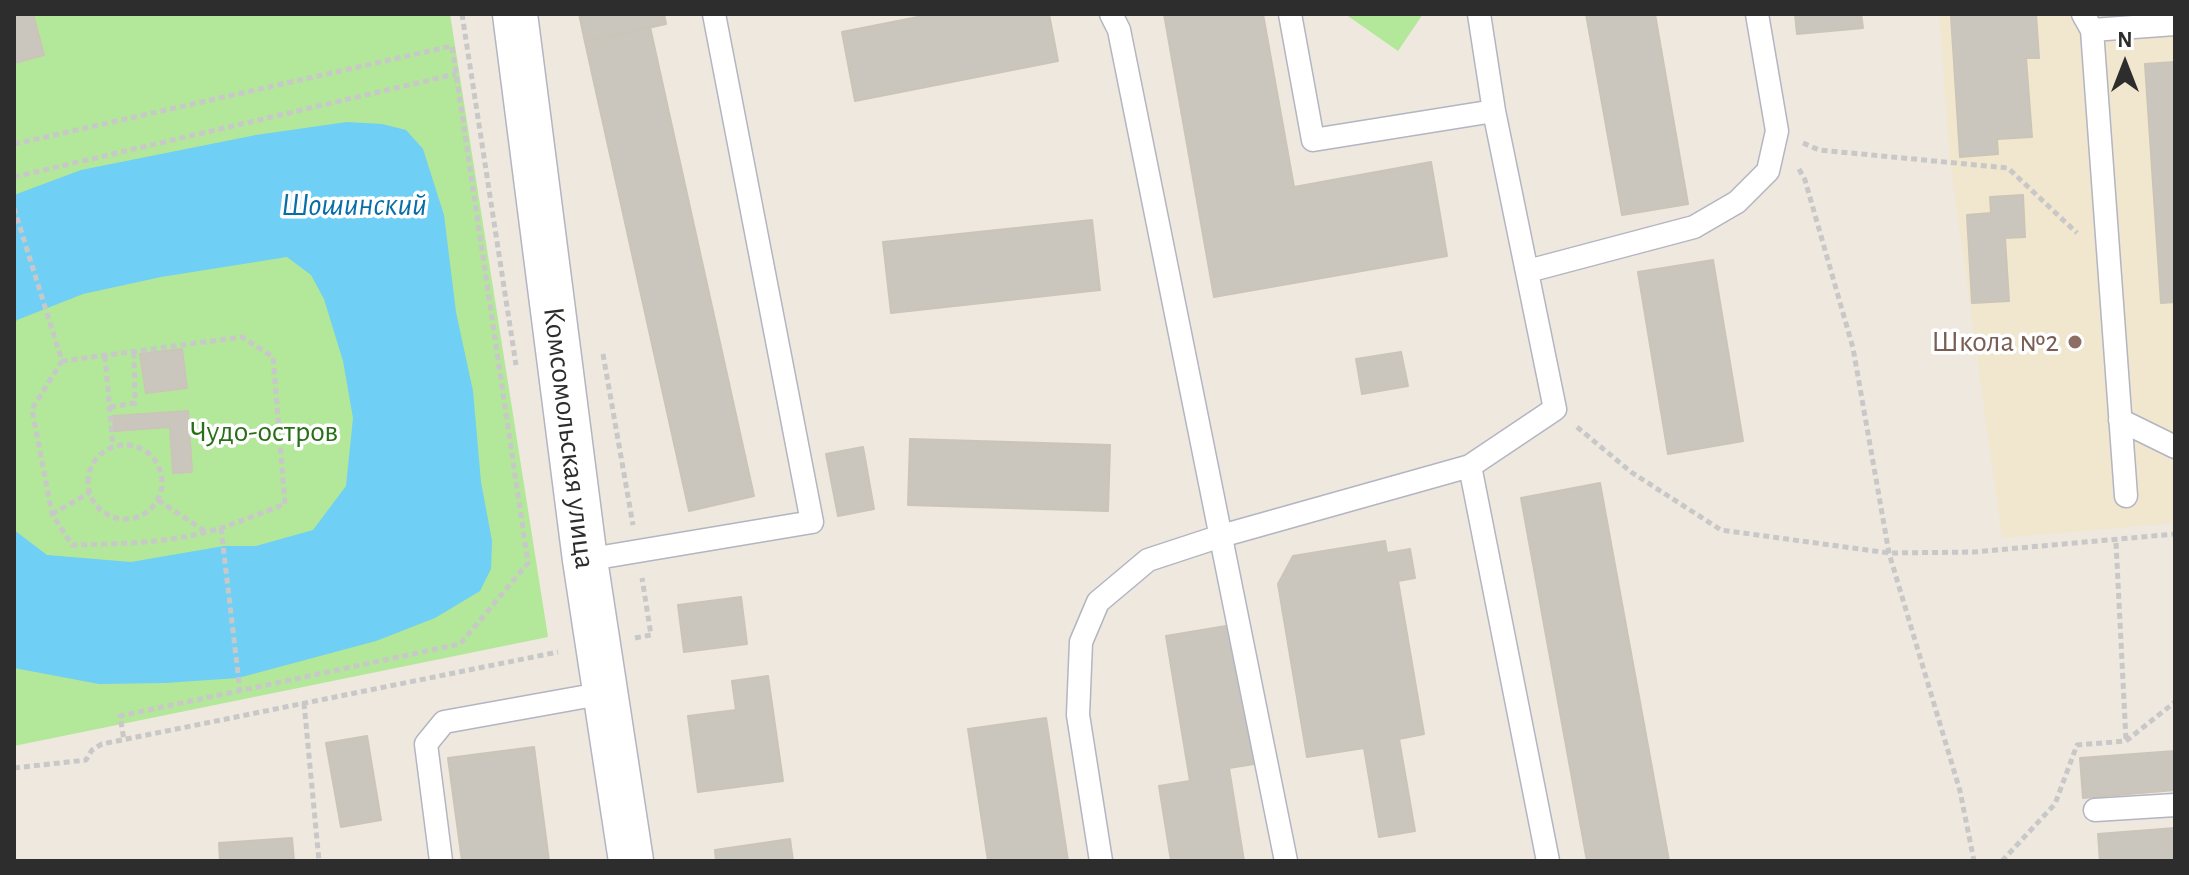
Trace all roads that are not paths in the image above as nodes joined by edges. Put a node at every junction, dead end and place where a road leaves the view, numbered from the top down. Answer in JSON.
{"nodes":[{"id":1,"x":515,"y":14,"type":"edge"},
{"id":2,"x":714,"y":14,"type":"edge"},
{"id":3,"x":1111,"y":14,"type":"edge"},
{"id":4,"x":1290,"y":14,"type":"edge"},
{"id":5,"x":1479,"y":14,"type":"edge"},
{"id":6,"x":1757,"y":14,"type":"edge"},
{"id":7,"x":2088,"y":22,"type":"edge"},
{"id":8,"x":2175,"y":24,"type":"edge"},
{"id":9,"x":1494,"y":111,"type":"junction"},
{"id":10,"x":1528,"y":271,"type":"junction"},
{"id":11,"x":2120,"y":420,"type":"junction"},
{"id":12,"x":2175,"y":447,"type":"edge"},
{"id":13,"x":1470,"y":466,"type":"junction"},
{"id":14,"x":2126,"y":496,"type":"dead end"},
{"id":15,"x":1221,"y":536,"type":"junction"},
{"id":16,"x":585,"y":560,"type":"junction"},
{"id":17,"x":605,"y":693,"type":"junction"},
{"id":18,"x":2175,"y":805,"type":"edge"},
{"id":19,"x":2095,"y":810,"type":"dead end"},
{"id":20,"x":441,"y":861,"type":"edge"},
{"id":21,"x":631,"y":861,"type":"edge"},
{"id":22,"x":1101,"y":861,"type":"edge"},
{"id":23,"x":1286,"y":861,"type":"edge"},
{"id":24,"x":1548,"y":861,"type":"edge"}],
"edges":[{"from":1,"to":16,"type":"street","name":"Комсомольская улица"},
{"from":2,"to":16,"type":"lane"},
{"from":3,"to":15,"type":"lane"},
{"from":4,"to":9,"type":"lane"},
{"from":5,"to":9,"type":"lane"},
{"from":6,"to":10,"type":"lane"},
{"from":7,"to":8,"type":"lane"},
{"from":7,"to":11,"type":"lane"},
{"from":9,"to":10,"type":"lane"},
{"from":10,"to":13,"type":"lane"},
{"from":11,"to":12,"type":"lane"},
{"from":11,"to":14,"type":"lane"},
{"from":13,"to":15,"type":"lane"},
{"from":13,"to":24,"type":"lane"},
{"from":15,"to":22,"type":"lane"},
{"from":15,"to":23,"type":"lane"},
{"from":16,"to":17,"type":"street","name":"Комсомольская улица"},
{"from":17,"to":20,"type":"lane"},
{"from":17,"to":21,"type":"street","name":"Комсомольская улица"},
{"from":18,"to":19,"type":"lane"}]}
